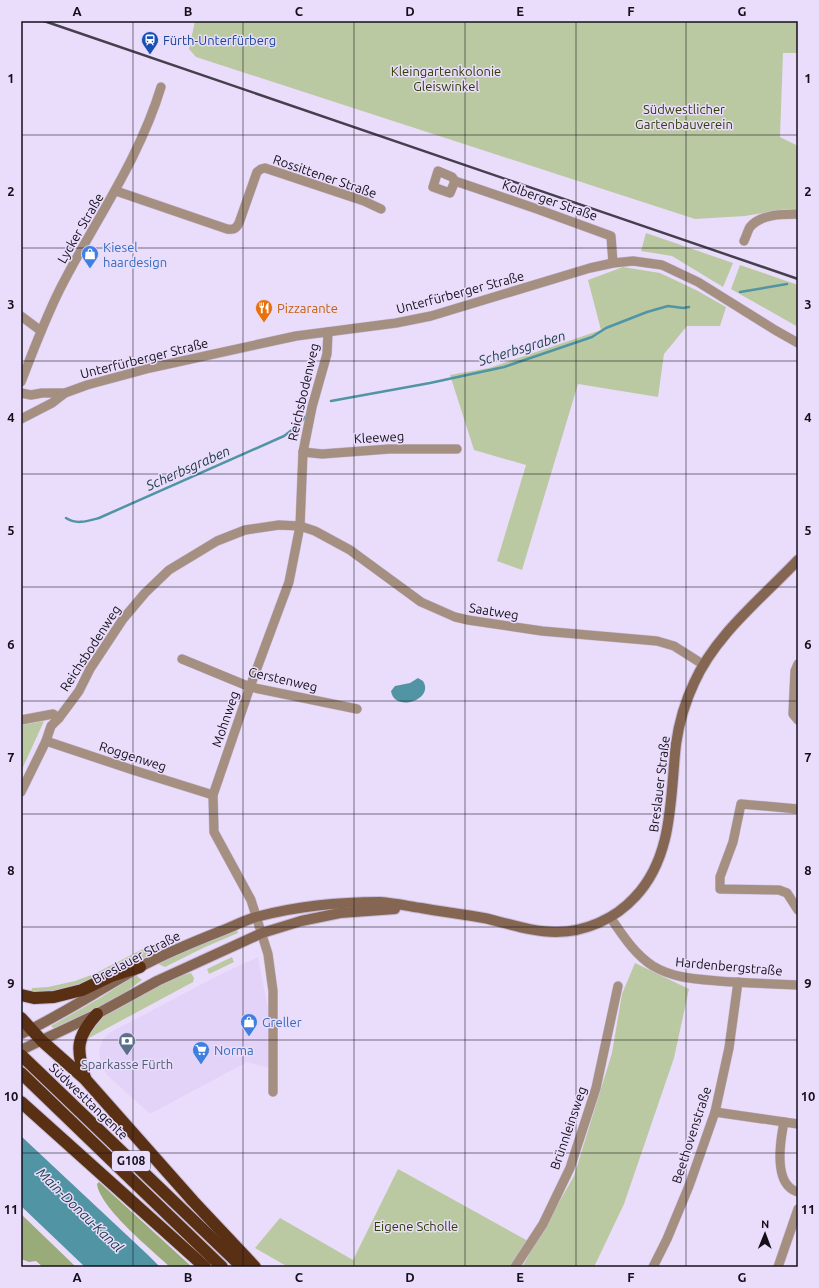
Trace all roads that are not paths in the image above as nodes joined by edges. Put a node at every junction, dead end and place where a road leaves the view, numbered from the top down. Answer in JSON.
{"nodes":[{"id":1,"x":161,"y":87,"type":"dead end"},
{"id":2,"x":455,"y":181,"type":"dead end"},
{"id":3,"x":116,"y":191,"type":"junction"},
{"id":4,"x":381,"y":209,"type":"dead end"},
{"id":5,"x":798,"y":214,"type":"edge"},
{"id":6,"x":744,"y":241,"type":"dead end"},
{"id":7,"x":613,"y":263,"type":"junction"},
{"id":8,"x":21,"y":316,"type":"edge"},
{"id":9,"x":41,"y":331,"type":"junction"},
{"id":10,"x":328,"y":332,"type":"junction"},
{"id":11,"x":798,"y":343,"type":"edge"},
{"id":12,"x":21,"y":382,"type":"edge"},
{"id":13,"x":21,"y":393,"type":"edge"},
{"id":14,"x":65,"y":393,"type":"junction"},
{"id":15,"x":31,"y":395,"type":"junction"},
{"id":16,"x":26,"y":415,"type":"edge"},
{"id":17,"x":457,"y":449,"type":"dead end"},
{"id":18,"x":303,"y":452,"type":"junction"},
{"id":19,"x":300,"y":526,"type":"junction"},
{"id":20,"x":798,"y":560,"type":"edge"},
{"id":21,"x":182,"y":659,"type":"dead end"},
{"id":22,"x":798,"y":664,"type":"edge"},
{"id":23,"x":704,"y":665,"type":"junction"},
{"id":24,"x":250,"y":687,"type":"junction"},
{"id":25,"x":357,"y":709,"type":"dead end"},
{"id":26,"x":59,"y":718,"type":"junction"},
{"id":27,"x":21,"y":720,"type":"edge"},
{"id":28,"x":798,"y":720,"type":"edge"},
{"id":29,"x":46,"y":741,"type":"junction"},
{"id":30,"x":21,"y":792,"type":"edge"},
{"id":31,"x":213,"y":795,"type":"junction"},
{"id":32,"x":798,"y":809,"type":"edge"},
{"id":33,"x":427,"y":909,"type":"junction"},
{"id":34,"x":798,"y":910,"type":"edge"},
{"id":35,"x":257,"y":917,"type":"junction"},
{"id":36,"x":610,"y":918,"type":"junction"},
{"id":37,"x":262,"y":933,"type":"junction"},
{"id":38,"x":140,"y":967,"type":"junction"},
{"id":39,"x":738,"y":982,"type":"junction"},
{"id":40,"x":798,"y":985,"type":"edge"},
{"id":41,"x":618,"y":986,"type":"dead end"},
{"id":42,"x":21,"y":995,"type":"edge"},
{"id":43,"x":98,"y":1014,"type":"junction"},
{"id":44,"x":21,"y":1018,"type":"edge"},
{"id":45,"x":29,"y":1030,"type":"edge"},
{"id":46,"x":42,"y":1041,"type":"junction"},
{"id":47,"x":21,"y":1050,"type":"edge"},
{"id":48,"x":21,"y":1055,"type":"edge"},
{"id":49,"x":21,"y":1073,"type":"edge"},
{"id":50,"x":85,"y":1079,"type":"junction"},
{"id":51,"x":273,"y":1092,"type":"dead end"},
{"id":52,"x":21,"y":1102,"type":"edge"},
{"id":53,"x":715,"y":1112,"type":"junction"},
{"id":54,"x":784,"y":1122,"type":"junction"},
{"id":55,"x":798,"y":1124,"type":"edge"},
{"id":56,"x":798,"y":1192,"type":"edge"},
{"id":57,"x":798,"y":1209,"type":"edge"},
{"id":58,"x":205,"y":1267,"type":"edge"},
{"id":59,"x":222,"y":1267,"type":"edge"},
{"id":60,"x":242,"y":1267,"type":"edge"},
{"id":61,"x":255,"y":1267,"type":"edge"},
{"id":62,"x":515,"y":1267,"type":"edge"},
{"id":63,"x":653,"y":1267,"type":"edge"},
{"id":64,"x":778,"y":1267,"type":"edge"}],
"edges":[{"from":1,"to":3,"type":"street","name":"Lycker Straße"},
{"from":2,"to":7,"type":"street","name":"Kolberger Straße"},
{"from":3,"to":4,"type":"street","name":"Rossittener Straße"},
{"from":3,"to":9,"type":"street","name":"Lycker Straße"},
{"from":5,"to":6,"type":"street"},
{"from":7,"to":10,"type":"street","name":"Unterfürberger Straße"},
{"from":7,"to":11,"type":"street","name":"Unterfürberger Straße"},
{"from":8,"to":9,"type":"street"},
{"from":9,"to":12,"type":"street","name":"Lycker Straße"},
{"from":10,"to":14,"type":"street","name":"Unterfürberger Straße"},
{"from":10,"to":18,"type":"street","name":"Reichsbodenweg"},
{"from":13,"to":15,"type":"street","name":"Unterfürberger Straße"},
{"from":14,"to":15,"type":"street","name":"Unterfürberger Straße"},
{"from":14,"to":16,"type":"street","name":"Unterfürberger Straße"},
{"from":15,"to":16,"type":"street","name":"Unterfürberger Straße"},
{"from":17,"to":18,"type":"street","name":"Kleeweg"},
{"from":18,"to":19,"type":"street","name":"Reichsbodenweg"},
{"from":19,"to":23,"type":"street","name":"Saatweg"},
{"from":19,"to":24,"type":"street","name":"Mohnweg"},
{"from":19,"to":26,"type":"street","name":"Reichsbodenweg"},
{"from":20,"to":23,"type":"main road","name":"Breslauer Straße"},
{"from":21,"to":24,"type":"street","name":"Gerstenweg"},
{"from":22,"to":28,"type":"street"},
{"from":23,"to":36,"type":"main road","name":"Breslauer Straße"},
{"from":24,"to":25,"type":"street","name":"Gerstenweg"},
{"from":24,"to":31,"type":"street","name":"Mohnweg"},
{"from":26,"to":27,"type":"street"},
{"from":26,"to":29,"type":"street","name":"Reichsbodenweg"},
{"from":29,"to":30,"type":"street","name":"Reichsbodenweg"},
{"from":29,"to":31,"type":"street","name":"Roggenweg"},
{"from":31,"to":35,"type":"street","name":"Mohnweg"},
{"from":32,"to":34,"type":"street"},
{"from":33,"to":35,"type":"main road","name":"Breslauer Straße"},
{"from":33,"to":36,"type":"main road","name":"Breslauer Straße"},
{"from":33,"to":37,"type":"main road","name":"Breslauer Straße"},
{"from":35,"to":37,"type":"street"},
{"from":35,"to":38,"type":"main road","name":"Breslauer Straße"},
{"from":36,"to":39,"type":"street","name":"Hardenbergstraße"},
{"from":37,"to":43,"type":"main road","name":"Breslauer Straße"},
{"from":37,"to":51,"type":"street"},
{"from":38,"to":42,"type":"highway"},
{"from":38,"to":45,"type":"main road","name":"Breslauer Straße"},
{"from":39,"to":40,"type":"street","name":"Hardenbergstraße"},
{"from":39,"to":53,"type":"street","name":"Beethovenstraße"},
{"from":41,"to":62,"type":"street","name":"Brünnleinsweg"},
{"from":43,"to":46,"type":"main road","name":"Breslauer Straße"},
{"from":43,"to":50,"type":"highway"},
{"from":44,"to":45,"type":"highway"},
{"from":45,"to":46,"type":"highway"},
{"from":46,"to":47,"type":"main road","name":"Breslauer Straße"},
{"from":46,"to":50,"type":"highway"},
{"from":48,"to":60,"type":"highway","name":"Südwesttangente","number":"G108"},
{"from":49,"to":59,"type":"highway","name":"Südwesttangente","number":"G108"},
{"from":50,"to":61,"type":"highway"},
{"from":52,"to":58,"type":"highway"},
{"from":53,"to":54,"type":"street"},
{"from":53,"to":63,"type":"street","name":"Beethovenstraße"},
{"from":54,"to":55,"type":"street"},
{"from":54,"to":56,"type":"street"},
{"from":57,"to":64,"type":"street"}]}
